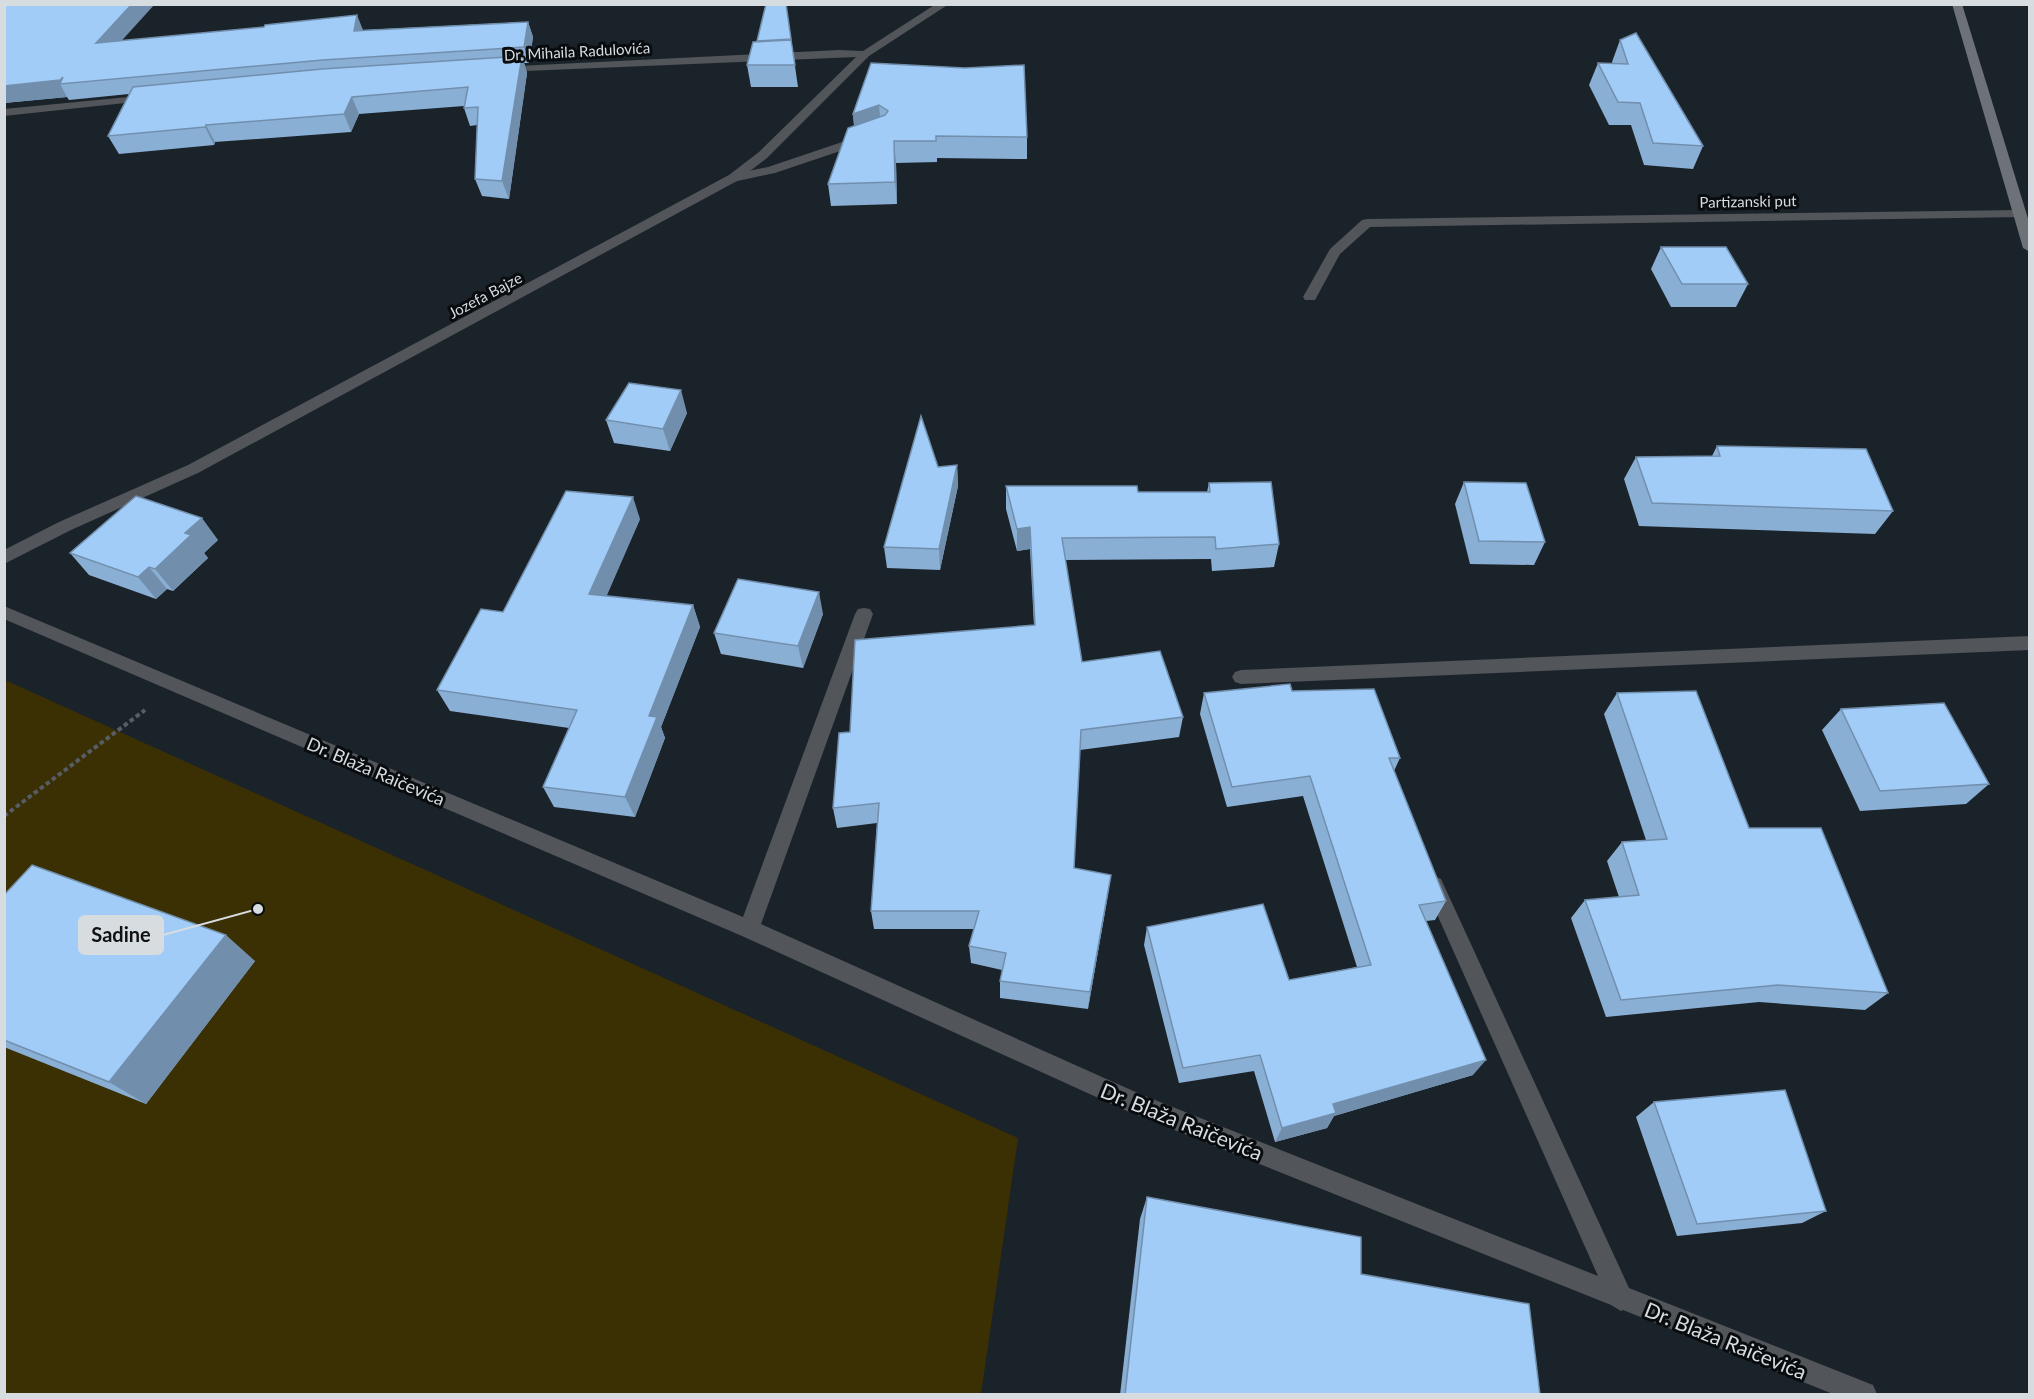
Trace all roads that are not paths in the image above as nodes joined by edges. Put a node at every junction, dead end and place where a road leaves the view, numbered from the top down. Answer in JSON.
{"nodes":[{"id":1,"x":944,"y":4,"type":"edge"},
{"id":2,"x":1957,"y":4,"type":"edge"},
{"id":3,"x":865,"y":54,"type":"junction"},
{"id":4,"x":484,"y":70,"type":"edge"},
{"id":5,"x":158,"y":97,"type":"edge"},
{"id":6,"x":4,"y":113,"type":"edge"},
{"id":7,"x":871,"y":137,"type":"edge"},
{"id":8,"x":733,"y":178,"type":"junction"},
{"id":9,"x":2019,"y":214,"type":"junction"},
{"id":10,"x":2030,"y":248,"type":"edge"},
{"id":11,"x":1310,"y":297,"type":"dead end"},
{"id":12,"x":4,"y":558,"type":"edge"},
{"id":13,"x":4,"y":612,"type":"edge"},
{"id":14,"x":864,"y":614,"type":"dead end"},
{"id":15,"x":2030,"y":643,"type":"edge"},
{"id":16,"x":1241,"y":677,"type":"dead end"},
{"id":17,"x":1427,"y":869,"type":"edge"},
{"id":18,"x":748,"y":929,"type":"junction"},
{"id":19,"x":1622,"y":1299,"type":"junction"},
{"id":20,"x":1864,"y":1395,"type":"edge"}],
"edges":[{"from":1,"to":3,"type":"street","name":"Jozefa Bajze"},
{"from":2,"to":9,"type":"main road"},
{"from":3,"to":4,"type":"street","name":"Dr. Mihaila Radulovića"},
{"from":3,"to":8,"type":"street","name":"Jozefa Bajze"},
{"from":5,"to":6,"type":"street"},
{"from":7,"to":8,"type":"street"},
{"from":8,"to":12,"type":"street","name":"Jozefa Bajze"},
{"from":9,"to":10,"type":"main road"},
{"from":9,"to":11,"type":"street","name":"Partizanski put"},
{"from":13,"to":18,"type":"street","name":"Dr. Blaža Raičevića"},
{"from":14,"to":18,"type":"street"},
{"from":15,"to":16,"type":"street"},
{"from":17,"to":19,"type":"street","name":"Dr. Blaža Raičevića"},
{"from":18,"to":19,"type":"street","name":"Dr. Blaža Raičevića"},
{"from":19,"to":20,"type":"street","name":"Dr. Blaža Raičevića"}]}
